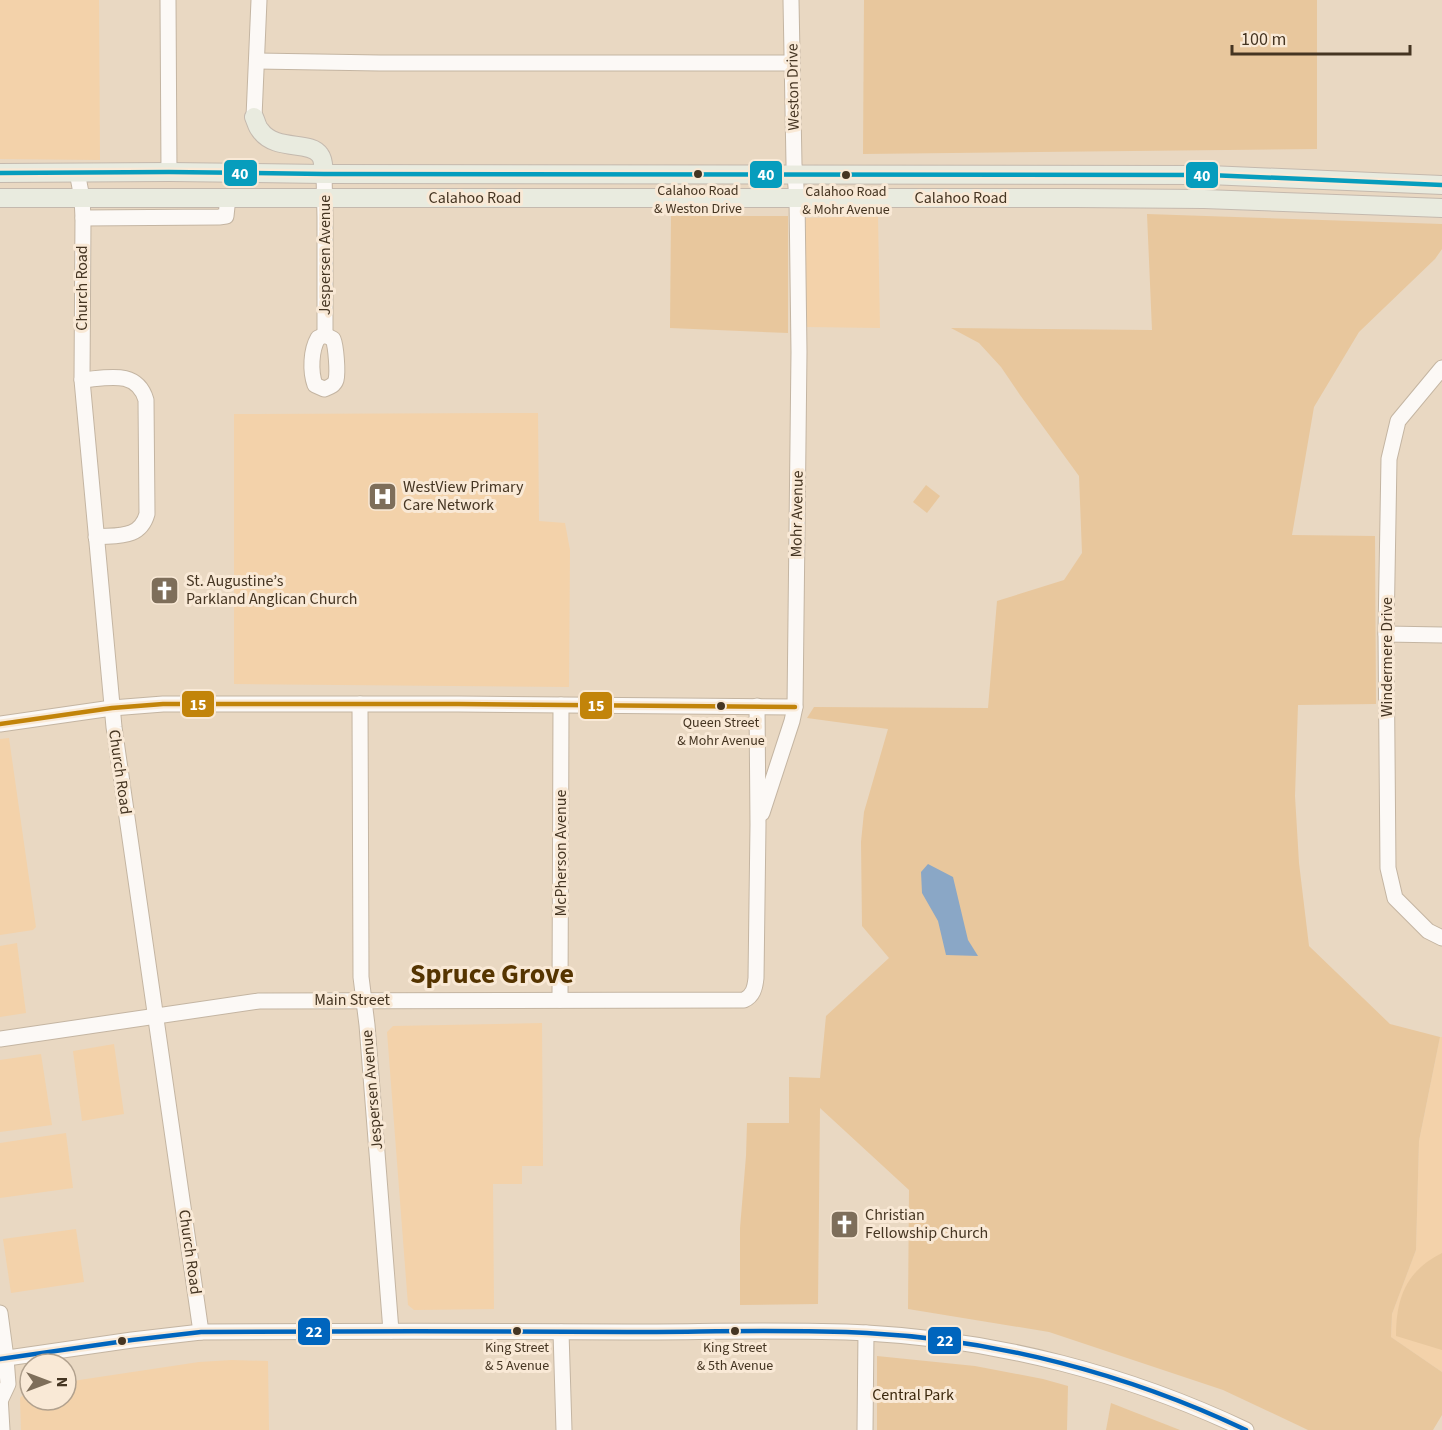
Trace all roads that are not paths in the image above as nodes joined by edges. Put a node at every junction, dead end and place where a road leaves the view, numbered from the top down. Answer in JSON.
{"nodes":[{"id":1,"x":168,"y":0,"type":"edge"},
{"id":2,"x":259,"y":0,"type":"edge"},
{"id":3,"x":791,"y":0,"type":"edge"},
{"id":4,"x":257,"y":61,"type":"junction"},
{"id":5,"x":792,"y":63,"type":"junction"},
{"id":6,"x":254,"y":117,"type":"joint"},
{"id":7,"x":77,"y":172,"type":"junction"},
{"id":8,"x":169,"y":172,"type":"junction"},
{"id":9,"x":0,"y":173,"type":"edge"},
{"id":10,"x":324,"y":174,"type":"junction"},
{"id":11,"x":795,"y":175,"type":"junction"},
{"id":12,"x":1442,"y":185,"type":"edge"},
{"id":13,"x":228,"y":197,"type":"junction"},
{"id":14,"x":325,"y":197,"type":"junction"},
{"id":15,"x":0,"y":198,"type":"edge"},
{"id":16,"x":82,"y":198,"type":"junction"},
{"id":17,"x":797,"y":198,"type":"junction"},
{"id":18,"x":1442,"y":208,"type":"edge"},
{"id":19,"x":83,"y":218,"type":"junction"},
{"id":20,"x":325,"y":335,"type":"dead end"},
{"id":21,"x":1442,"y":368,"type":"edge"},
{"id":22,"x":82,"y":380,"type":"junction"},
{"id":23,"x":96,"y":537,"type":"junction"},
{"id":24,"x":1386,"y":634,"type":"junction"},
{"id":25,"x":1442,"y":635,"type":"edge"},
{"id":26,"x":360,"y":704,"type":"junction"},
{"id":27,"x":561,"y":705,"type":"junction"},
{"id":28,"x":757,"y":706,"type":"junction"},
{"id":29,"x":795,"y":706,"type":"junction"},
{"id":30,"x":112,"y":708,"type":"junction"},
{"id":31,"x":0,"y":724,"type":"edge"},
{"id":32,"x":758,"y":824,"type":"junction"},
{"id":33,"x":1442,"y":938,"type":"edge"},
{"id":34,"x":363,"y":1000,"type":"junction"},
{"id":35,"x":560,"y":1000,"type":"junction"},
{"id":36,"x":744,"y":1000,"type":"joint"},
{"id":37,"x":156,"y":1017,"type":"junction"},
{"id":38,"x":0,"y":1039,"type":"edge"},
{"id":39,"x":0,"y":1313,"type":"edge"},
{"id":40,"x":391,"y":1331,"type":"junction"},
{"id":41,"x":201,"y":1332,"type":"junction"},
{"id":42,"x":561,"y":1332,"type":"junction"},
{"id":43,"x":866,"y":1333,"type":"junction"},
{"id":44,"x":3,"y":1359,"type":"edge"},
{"id":45,"x":1,"y":1398,"type":"edge"},
{"id":46,"x":2,"y":1430,"type":"edge"},
{"id":47,"x":564,"y":1430,"type":"edge"},
{"id":48,"x":865,"y":1430,"type":"edge"},
{"id":49,"x":1246,"y":1430,"type":"edge"}],
"edges":[{"from":1,"to":8,"type":"street"},
{"from":2,"to":4,"type":"street"},
{"from":3,"to":5,"type":"street","name":"Weston Drive"},
{"from":4,"to":5,"type":"street"},
{"from":4,"to":6,"type":"street"},
{"from":5,"to":11,"type":"street","name":"Weston Drive"},
{"from":6,"to":10,"type":"main road"},
{"from":7,"to":8,"type":"main road","name":"Calahoo Road"},
{"from":7,"to":9,"type":"main road","name":"Calahoo Road"},
{"from":7,"to":16,"type":"street","name":"Church Road"},
{"from":8,"to":10,"type":"main road","name":"Calahoo Road"},
{"from":10,"to":11,"type":"main road","name":"Calahoo Road"},
{"from":10,"to":14,"type":"street","name":"Jespersen Avenue"},
{"from":11,"to":12,"type":"main road","name":"Calahoo Road"},
{"from":11,"to":17,"type":"street","name":"Weston Drive"},
{"from":13,"to":14,"type":"main road","name":"Calahoo Road"},
{"from":13,"to":16,"type":"main road","name":"Calahoo Road"},
{"from":13,"to":19,"type":"street"},
{"from":14,"to":17,"type":"main road","name":"Calahoo Road"},
{"from":14,"to":20,"type":"street","name":"Jespersen Avenue"},
{"from":15,"to":16,"type":"main road","name":"Calahoo Road"},
{"from":16,"to":19,"type":"street","name":"Church Road"},
{"from":17,"to":18,"type":"main road","name":"Calahoo Road"},
{"from":17,"to":29,"type":"street","name":"Mohr Avenue"},
{"from":19,"to":22,"type":"street","name":"Church Road"},
{"from":21,"to":24,"type":"street","name":"Windermere Drive"},
{"from":22,"to":23,"type":"street","name":"Church Road"},
{"from":22,"to":23,"type":"street"},
{"from":23,"to":30,"type":"street","name":"Church Road"},
{"from":24,"to":25,"type":"street"},
{"from":24,"to":33,"type":"street","name":"Windermere Drive"},
{"from":26,"to":27,"type":"street"},
{"from":26,"to":30,"type":"street"},
{"from":26,"to":34,"type":"street","name":"Jespersen Avenue"},
{"from":27,"to":28,"type":"street"},
{"from":27,"to":35,"type":"street","name":"McPherson Avenue"},
{"from":28,"to":29,"type":"street"},
{"from":28,"to":32,"type":"street","name":"Mohr Avenue"},
{"from":29,"to":32,"type":"street","name":"Mohr Avenue"},
{"from":30,"to":31,"type":"street"},
{"from":30,"to":37,"type":"street","name":"Church Road"},
{"from":32,"to":36,"type":"street","name":"Mohr Avenue"},
{"from":34,"to":35,"type":"street","name":"Main Street"},
{"from":34,"to":37,"type":"street","name":"Main Street"},
{"from":34,"to":40,"type":"street","name":"Jespersen Avenue"},
{"from":35,"to":36,"type":"street","name":"Main Street"},
{"from":37,"to":38,"type":"street","name":"Main Street"},
{"from":37,"to":41,"type":"street","name":"Church Road"},
{"from":39,"to":44,"type":"street"},
{"from":40,"to":41,"type":"street"},
{"from":40,"to":42,"type":"street"},
{"from":41,"to":44,"type":"street"},
{"from":42,"to":43,"type":"street"},
{"from":42,"to":47,"type":"street"},
{"from":43,"to":48,"type":"street"},
{"from":43,"to":49,"type":"street"},
{"from":44,"to":45,"type":"street"},
{"from":45,"to":46,"type":"street"}]}
